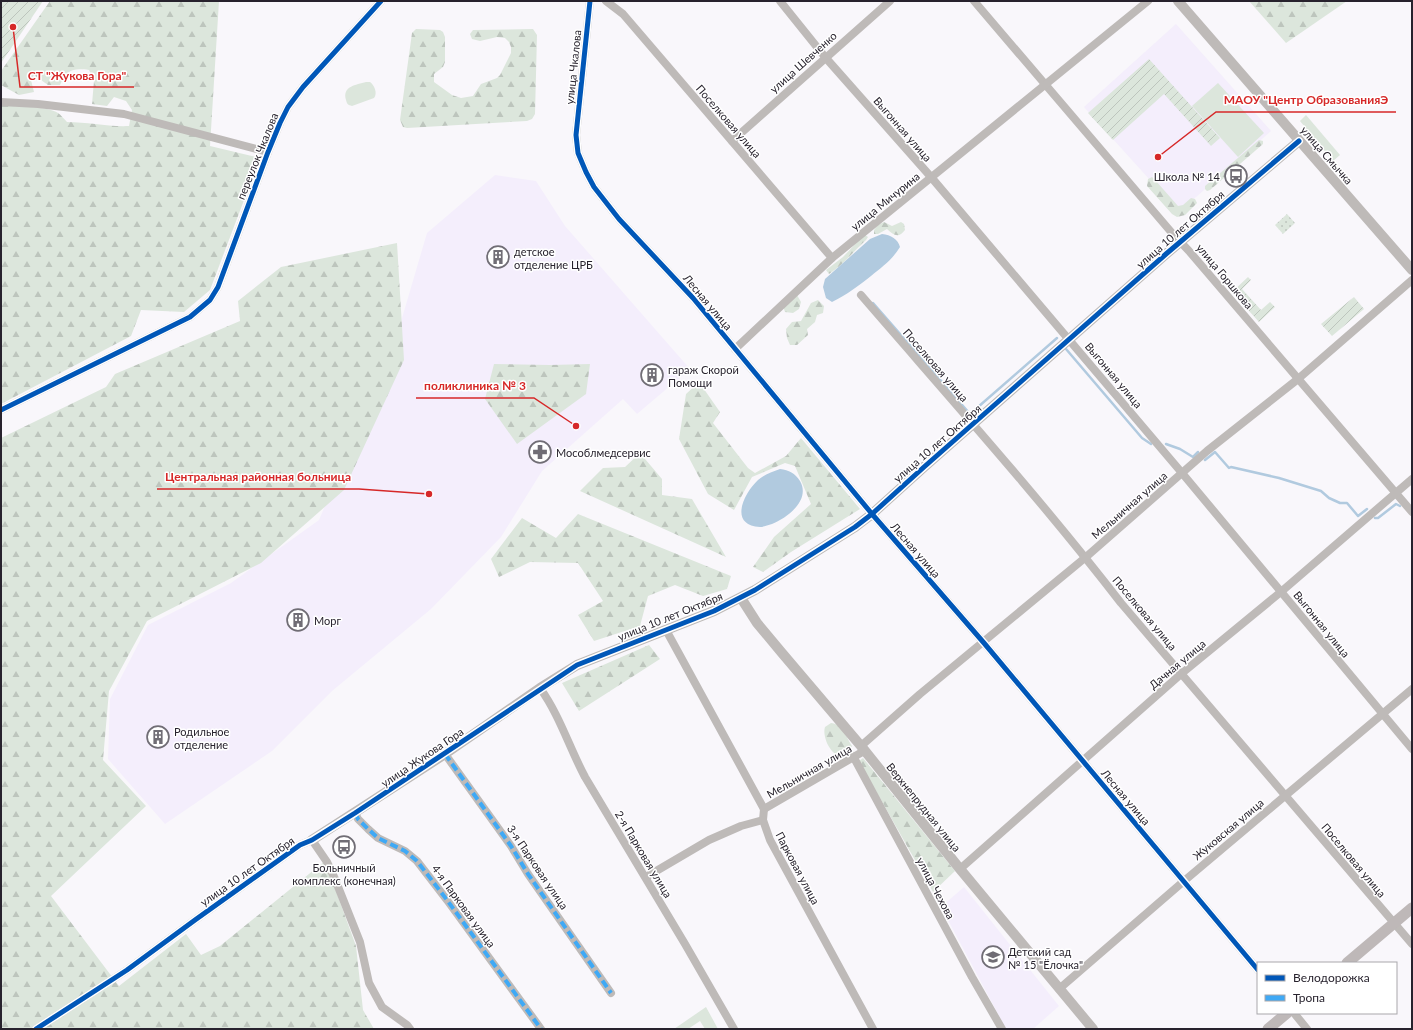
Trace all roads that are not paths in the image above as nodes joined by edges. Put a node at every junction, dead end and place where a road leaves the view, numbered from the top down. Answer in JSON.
{"nodes":[{"id":1,"x":381,"y":1,"type":"edge"},
{"id":2,"x":590,"y":1,"type":"edge"},
{"id":3,"x":606,"y":1,"type":"edge"},
{"id":4,"x":780,"y":1,"type":"edge"},
{"id":5,"x":890,"y":1,"type":"edge"},
{"id":6,"x":974,"y":1,"type":"edge"},
{"id":7,"x":1148,"y":1,"type":"edge"},
{"id":8,"x":1178,"y":1,"type":"edge"},
{"id":9,"x":825,"y":57,"type":"junction"},
{"id":10,"x":1046,"y":84,"type":"junction"},
{"id":11,"x":1,"y":102,"type":"edge"},
{"id":12,"x":576,"y":135,"type":"joint"},
{"id":13,"x":732,"y":141,"type":"junction"},
{"id":14,"x":1299,"y":141,"type":"junction"},
{"id":15,"x":268,"y":152,"type":"junction"},
{"id":16,"x":931,"y":177,"type":"junction"},
{"id":17,"x":1180,"y":241,"type":"junction"},
{"id":18,"x":832,"y":258,"type":"junction"},
{"id":19,"x":1412,"y":270,"type":"edge"},
{"id":20,"x":1412,"y":280,"type":"edge"},
{"id":21,"x":862,"y":295,"type":"dead end"},
{"id":22,"x":1069,"y":340,"type":"junction"},
{"id":23,"x":735,"y":349,"type":"junction"},
{"id":24,"x":1298,"y":379,"type":"junction"},
{"id":25,"x":1,"y":410,"type":"edge"},
{"id":26,"x":973,"y":424,"type":"junction"},
{"id":27,"x":1182,"y":473,"type":"junction"},
{"id":28,"x":1412,"y":479,"type":"edge"},
{"id":29,"x":1396,"y":493,"type":"junction"},
{"id":30,"x":1412,"y":512,"type":"edge"},
{"id":31,"x":872,"y":514,"type":"junction"},
{"id":32,"x":1086,"y":557,"type":"junction"},
{"id":33,"x":1282,"y":591,"type":"junction"},
{"id":34,"x":741,"y":598,"type":"junction"},
{"id":35,"x":666,"y":630,"type":"junction"},
{"id":36,"x":984,"y":643,"type":"junction"},
{"id":37,"x":1182,"y":674,"type":"junction"},
{"id":38,"x":540,"y":688,"type":"junction"},
{"id":39,"x":1412,"y":689,"type":"edge"},
{"id":40,"x":1382,"y":714,"type":"junction"},
{"id":41,"x":862,"y":748,"type":"junction"},
{"id":42,"x":1412,"y":748,"type":"edge"},
{"id":43,"x":445,"y":754,"type":"junction"},
{"id":44,"x":853,"y":756,"type":"junction"},
{"id":45,"x":1083,"y":761,"type":"junction"},
{"id":46,"x":1285,"y":796,"type":"junction"},
{"id":47,"x":764,"y":809,"type":"junction"},
{"id":48,"x":355,"y":813,"type":"junction"},
{"id":49,"x":763,"y":820,"type":"junction"},
{"id":50,"x":312,"y":840,"type":"junction"},
{"id":51,"x":960,"y":869,"type":"junction"},
{"id":52,"x":646,"y":878,"type":"junction"},
{"id":53,"x":1184,"y":881,"type":"junction"},
{"id":54,"x":1412,"y":908,"type":"edge"},
{"id":55,"x":1394,"y":923,"type":"junction"},
{"id":56,"x":1412,"y":944,"type":"edge"},
{"id":57,"x":1348,"y":962,"type":"edge"},
{"id":58,"x":1257,"y":969,"type":"edge"},
{"id":59,"x":1059,"y":989,"type":"junction"},
{"id":60,"x":611,"y":993,"type":"dead end"},
{"id":61,"x":1287,"y":1014,"type":"edge"},
{"id":62,"x":1295,"y":1014,"type":"edge"},
{"id":63,"x":36,"y":1029,"type":"edge"},
{"id":64,"x":410,"y":1029,"type":"edge"},
{"id":65,"x":541,"y":1029,"type":"edge"},
{"id":66,"x":734,"y":1029,"type":"edge"},
{"id":67,"x":873,"y":1029,"type":"edge"},
{"id":68,"x":1002,"y":1029,"type":"edge"},
{"id":69,"x":1093,"y":1029,"type":"edge"},
{"id":70,"x":1268,"y":1029,"type":"edge"},
{"id":71,"x":1307,"y":1029,"type":"edge"}],
"edges":[{"from":1,"to":15,"type":"street","name":"переулок Чкалова"},
{"from":2,"to":12,"type":"street","name":"улица Чкалова"},
{"from":3,"to":13,"type":"street","name":"Поселковая улица"},
{"from":4,"to":9,"type":"street","name":"Выгонная улица"},
{"from":5,"to":9,"type":"street","name":"улица Шевченко"},
{"from":6,"to":10,"type":"street","name":"улица Горшкова"},
{"from":7,"to":10,"type":"street","name":"улица Мичурина"},
{"from":8,"to":14,"type":"street","name":"улица Смычка"},
{"from":9,"to":13,"type":"street","name":"улица Шевченко"},
{"from":9,"to":16,"type":"street","name":"Выгонная улица"},
{"from":10,"to":16,"type":"street","name":"улица Мичурина"},
{"from":10,"to":17,"type":"street","name":"улица Горшкова"},
{"from":11,"to":15,"type":"street"},
{"from":12,"to":23,"type":"street","name":"Лесная улица"},
{"from":13,"to":18,"type":"street","name":"Поселковая улица"},
{"from":14,"to":17,"type":"street","name":"улица 10 лет Октября"},
{"from":14,"to":19,"type":"street","name":"улица Смычка"},
{"from":15,"to":25,"type":"street","name":"переулок Чкалова"},
{"from":16,"to":18,"type":"street","name":"улица Мичурина"},
{"from":16,"to":22,"type":"street","name":"Выгонная улица"},
{"from":17,"to":22,"type":"street","name":"улица 10 лет Октября"},
{"from":17,"to":24,"type":"street","name":"улица Горшкова"},
{"from":18,"to":23,"type":"street","name":"улица Мичурина"},
{"from":20,"to":24,"type":"street","name":"Мельничная улица"},
{"from":21,"to":26,"type":"street","name":"Поселковая улица"},
{"from":22,"to":26,"type":"street","name":"улица 10 лет Октября"},
{"from":22,"to":27,"type":"street","name":"Выгонная улица"},
{"from":23,"to":31,"type":"street","name":"Лесная улица"},
{"from":24,"to":27,"type":"street","name":"Мельничная улица"},
{"from":24,"to":29,"type":"street","name":"улица Горшкова"},
{"from":26,"to":31,"type":"street","name":"улица 10 лет Октября"},
{"from":26,"to":32,"type":"street","name":"Поселковая улица"},
{"from":27,"to":32,"type":"street","name":"Мельничная улица"},
{"from":27,"to":33,"type":"street","name":"Выгонная улица"},
{"from":28,"to":29,"type":"street","name":"Дачная улица"},
{"from":29,"to":30,"type":"street","name":"улица Горшкова"},
{"from":29,"to":33,"type":"street","name":"Дачная улица"},
{"from":31,"to":34,"type":"street","name":"улица 10 лет Октября"},
{"from":31,"to":36,"type":"street","name":"Лесная улица"},
{"from":32,"to":36,"type":"street","name":"Мельничная улица"},
{"from":32,"to":37,"type":"street","name":"Поселковая улица"},
{"from":33,"to":37,"type":"street","name":"Дачная улица"},
{"from":33,"to":40,"type":"street","name":"Выгонная улица"},
{"from":34,"to":35,"type":"street","name":"улица 10 лет Октября"},
{"from":34,"to":41,"type":"street","name":"Верхнепрудная улица"},
{"from":35,"to":38,"type":"street","name":"улица 10 лет Октября"},
{"from":35,"to":47,"type":"street"},
{"from":36,"to":41,"type":"street","name":"Мельничная улица"},
{"from":36,"to":45,"type":"street","name":"Лесная улица"},
{"from":37,"to":45,"type":"street","name":"Дачная улица"},
{"from":37,"to":46,"type":"street","name":"Поселковая улица"},
{"from":38,"to":43,"type":"street","name":"улица Жукова Гора"},
{"from":38,"to":52,"type":"street","name":"2-я Парковая улица"},
{"from":39,"to":40,"type":"street","name":"Жуковская улица"},
{"from":40,"to":42,"type":"street","name":"Выгонная улица"},
{"from":40,"to":46,"type":"street","name":"Жуковская улица"},
{"from":41,"to":44,"type":"street","name":"Мельничная улица"},
{"from":41,"to":51,"type":"street","name":"Верхнепрудная улица"},
{"from":43,"to":48,"type":"street","name":"улица Жукова Гора"},
{"from":43,"to":60,"type":"street","name":"3-я Парковая улица"},
{"from":44,"to":47,"type":"street","name":"Мельничная улица"},
{"from":44,"to":68,"type":"street","name":"улица Чехова"},
{"from":45,"to":51,"type":"street","name":"Дачная улица"},
{"from":45,"to":53,"type":"street","name":"Лесная улица"},
{"from":46,"to":53,"type":"street","name":"Жуковская улица"},
{"from":46,"to":55,"type":"street","name":"Поселковая улица"},
{"from":47,"to":49,"type":"street","name":"Парковая улица"},
{"from":48,"to":50,"type":"street","name":"улица Жукова Гора"},
{"from":48,"to":65,"type":"street","name":"4-я Парковая улица"},
{"from":49,"to":52,"type":"street"},
{"from":49,"to":67,"type":"street","name":"Парковая улица"},
{"from":50,"to":63,"type":"street","name":"улица 10 лет Октября"},
{"from":50,"to":64,"type":"street"},
{"from":51,"to":59,"type":"street","name":"Верхнепрудная улица"},
{"from":52,"to":66,"type":"street","name":"2-я Парковая улица"},
{"from":53,"to":58,"type":"street","name":"Лесная улица"},
{"from":53,"to":59,"type":"street","name":"Жуковская улица"},
{"from":54,"to":55,"type":"main road"},
{"from":55,"to":56,"type":"street","name":"Поселковая улица"},
{"from":55,"to":57,"type":"main road"},
{"from":59,"to":69,"type":"street","name":"Верхнепрудная улица"},
{"from":61,"to":70,"type":"main road"},
{"from":62,"to":71,"type":"street"}]}
